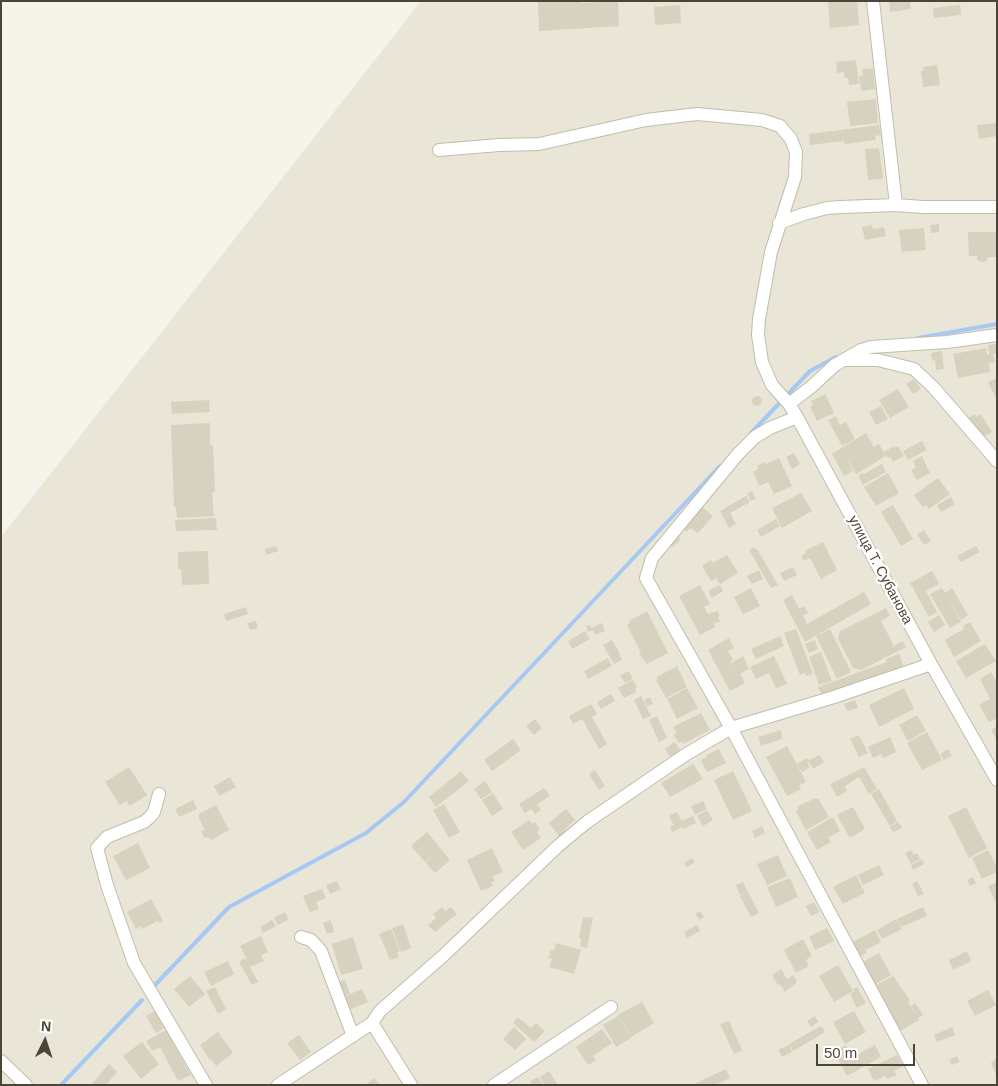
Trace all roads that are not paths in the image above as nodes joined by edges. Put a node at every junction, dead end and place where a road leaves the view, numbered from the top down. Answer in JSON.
{"nodes":[{"id":1,"x":873,"y":1,"type":"edge"},
{"id":2,"x":439,"y":150,"type":"dead end"},
{"id":3,"x":896,"y":204,"type":"junction"},
{"id":4,"x":997,"y":207,"type":"edge"},
{"id":5,"x":779,"y":223,"type":"junction"},
{"id":6,"x":997,"y":334,"type":"edge"},
{"id":7,"x":842,"y":361,"type":"junction"},
{"id":8,"x":787,"y":402,"type":"junction"},
{"id":9,"x":797,"y":417,"type":"junction"},
{"id":10,"x":997,"y":461,"type":"edge"},
{"id":11,"x":931,"y":664,"type":"junction"},
{"id":12,"x":731,"y":728,"type":"junction"},
{"id":13,"x":997,"y":780,"type":"edge"},
{"id":14,"x":159,"y":794,"type":"dead end"},
{"id":15,"x":301,"y":937,"type":"dead end"},
{"id":16,"x":611,"y":1007,"type":"dead end"},
{"id":17,"x":372,"y":1023,"type":"junction"},
{"id":18,"x":353,"y":1036,"type":"junction"},
{"id":19,"x":1,"y":1061,"type":"edge"},
{"id":20,"x":1,"y":1073,"type":"edge"},
{"id":21,"x":15,"y":1074,"type":"junction"},
{"id":22,"x":26,"y":1085,"type":"edge"},
{"id":23,"x":206,"y":1085,"type":"edge"},
{"id":24,"x":278,"y":1085,"type":"edge"},
{"id":25,"x":412,"y":1085,"type":"edge"},
{"id":26,"x":494,"y":1085,"type":"edge"},
{"id":27,"x":922,"y":1085,"type":"edge"}],
"edges":[{"from":1,"to":3,"type":"street"},
{"from":2,"to":5,"type":"street","name":"улица Т. Субанова"},
{"from":3,"to":4,"type":"street"},
{"from":3,"to":5,"type":"street"},
{"from":5,"to":8,"type":"street","name":"улица Т. Субанова"},
{"from":6,"to":7,"type":"street"},
{"from":7,"to":8,"type":"street"},
{"from":7,"to":10,"type":"street"},
{"from":8,"to":9,"type":"street","name":"улица Т. Субанова"},
{"from":9,"to":11,"type":"street","name":"улица Т. Субанова"},
{"from":9,"to":12,"type":"street"},
{"from":11,"to":12,"type":"street"},
{"from":11,"to":13,"type":"street","name":"улица Т. Субанова"},
{"from":12,"to":17,"type":"street"},
{"from":12,"to":27,"type":"street"},
{"from":14,"to":23,"type":"street"},
{"from":15,"to":18,"type":"street"},
{"from":16,"to":26,"type":"street"},
{"from":17,"to":18,"type":"street"},
{"from":17,"to":25,"type":"street"},
{"from":18,"to":24,"type":"street"},
{"from":19,"to":21,"type":"street"},
{"from":20,"to":21,"type":"street"},
{"from":21,"to":22,"type":"street"}]}
